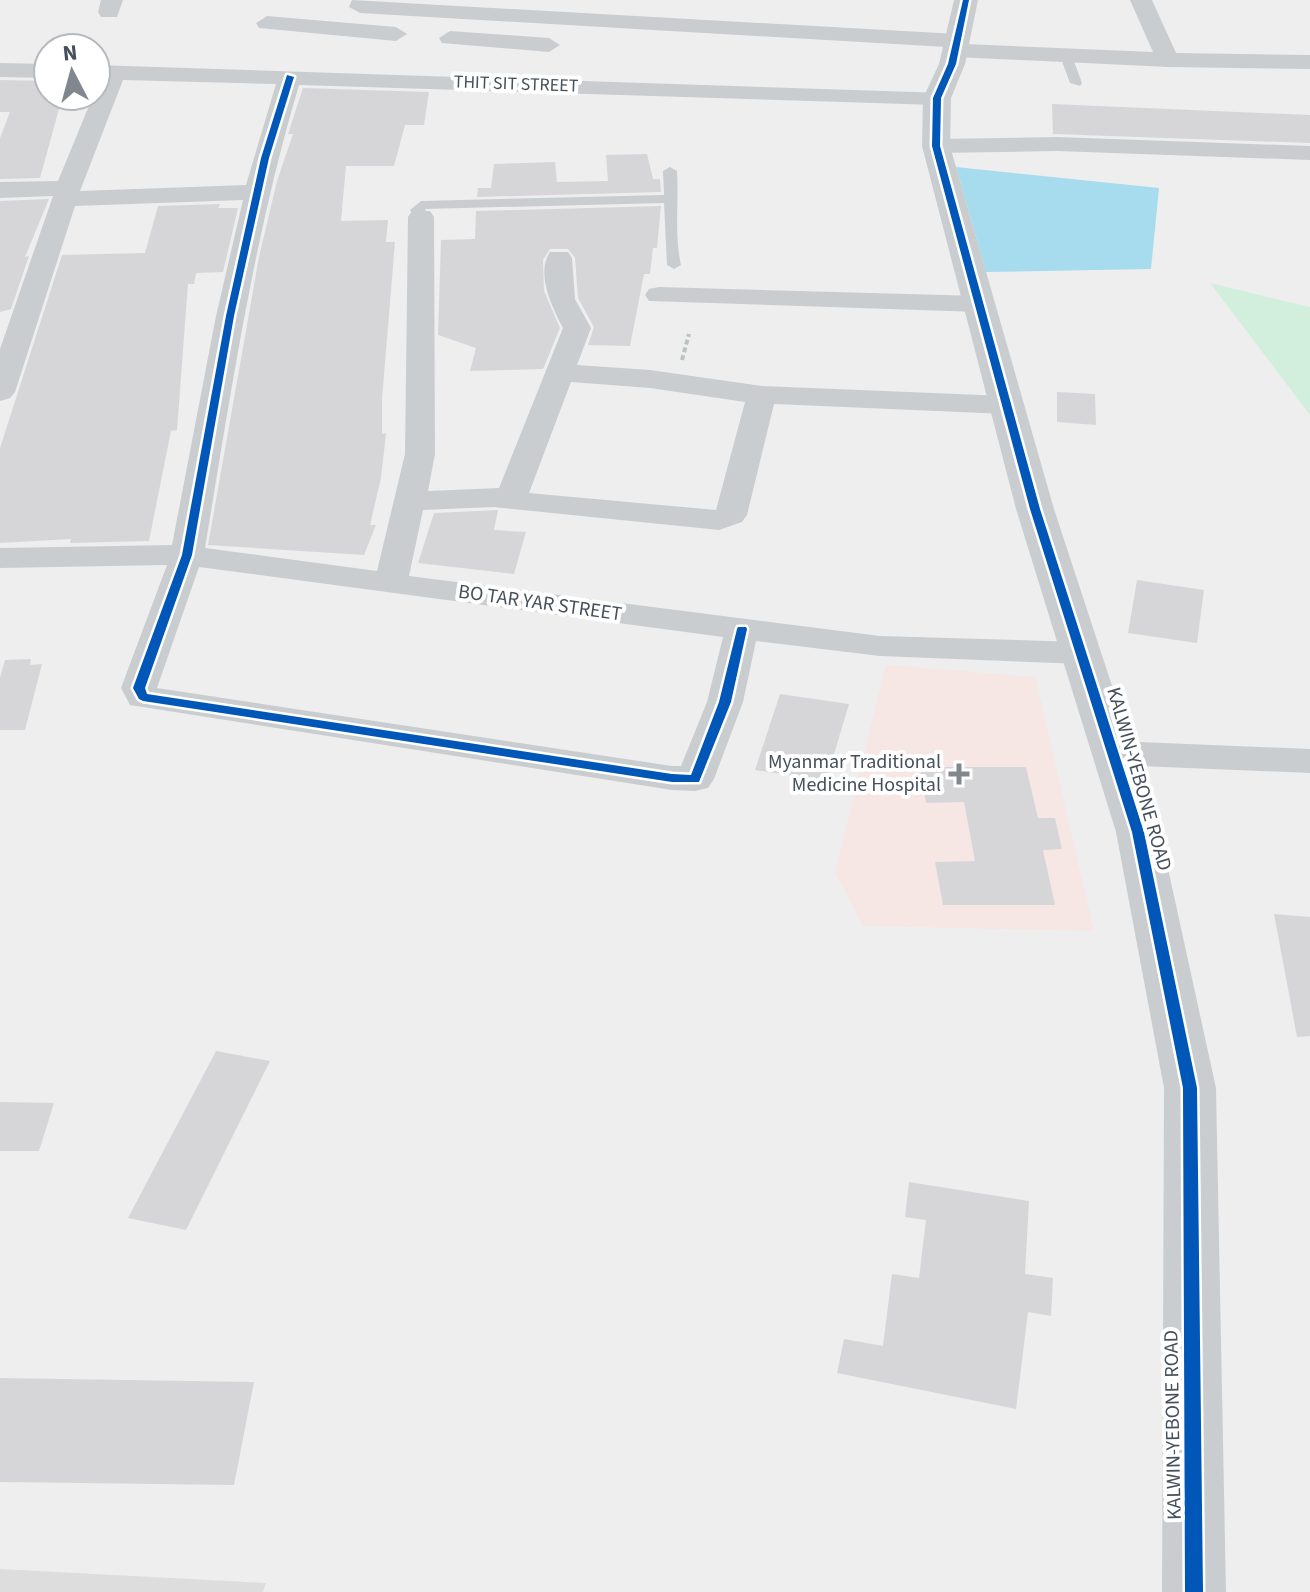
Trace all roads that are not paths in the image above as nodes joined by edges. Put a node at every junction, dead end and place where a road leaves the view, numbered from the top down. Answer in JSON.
{"nodes":[{"id":1,"x":1141,"y":0,"type":"edge"},
{"id":2,"x":362,"y":4,"type":"edge"},
{"id":3,"x":959,"y":30,"type":"edge"},
{"id":4,"x":273,"y":45,"type":"edge"},
{"id":5,"x":549,"y":45,"type":"dead end"},
{"id":6,"x":1066,"y":56,"type":"junction"},
{"id":7,"x":1168,"y":60,"type":"junction"},
{"id":8,"x":1310,"y":62,"type":"edge"},
{"id":9,"x":0,"y":70,"type":"edge"},
{"id":10,"x":32,"y":71,"type":"edge"},
{"id":11,"x":112,"y":71,"type":"edge"},
{"id":12,"x":1076,"y":83,"type":"dead end"},
{"id":13,"x":937,"y":98,"type":"junction"},
{"id":14,"x":92,"y":112,"type":"edge"},
{"id":15,"x":936,"y":146,"type":"junction"},
{"id":16,"x":1310,"y":153,"type":"edge"},
{"id":17,"x":670,"y":171,"type":"dead end"},
{"id":18,"x":0,"y":190,"type":"edge"},
{"id":19,"x":257,"y":192,"type":"junction"},
{"id":20,"x":66,"y":194,"type":"junction"},
{"id":21,"x":672,"y":199,"type":"junction"},
{"id":22,"x":421,"y":217,"type":"joint"},
{"id":23,"x":559,"y":258,"type":"dead end"},
{"id":24,"x":674,"y":265,"type":"dead end"},
{"id":25,"x":659,"y":295,"type":"dead end"},
{"id":26,"x":979,"y":304,"type":"junction"},
{"id":27,"x":561,"y":372,"type":"junction"},
{"id":28,"x":0,"y":392,"type":"edge"},
{"id":29,"x":762,"y":395,"type":"junction"},
{"id":30,"x":1006,"y":405,"type":"junction"},
{"id":31,"x":409,"y":501,"type":"junction"},
{"id":32,"x":510,"y":501,"type":"junction"},
{"id":33,"x":187,"y":555,"type":"junction"},
{"id":34,"x":0,"y":558,"type":"edge"},
{"id":35,"x":391,"y":583,"type":"junction"},
{"id":36,"x":742,"y":629,"type":"junction"},
{"id":37,"x":1081,"y":653,"type":"junction"},
{"id":38,"x":1115,"y":753,"type":"junction"},
{"id":39,"x":1310,"y":761,"type":"edge"},
{"id":40,"x":1194,"y":1592,"type":"edge"}],
"edges":[{"from":1,"to":7,"type":"street"},
{"from":2,"to":3,"type":"street"},
{"from":3,"to":6,"type":"street"},
{"from":3,"to":13,"type":"street","name":"KALWIN-YEBONE ROAD"},
{"from":4,"to":5,"type":"street"},
{"from":4,"to":11,"type":"street","name":"THIT SIT STREET"},
{"from":4,"to":13,"type":"street","name":"THIT SIT STREET"},
{"from":4,"to":19,"type":"street"},
{"from":6,"to":7,"type":"street"},
{"from":6,"to":12,"type":"lane"},
{"from":7,"to":8,"type":"street"},
{"from":9,"to":10,"type":"street"},
{"from":13,"to":15,"type":"street","name":"KALWIN-YEBONE ROAD"},
{"from":14,"to":20,"type":"street"},
{"from":15,"to":16,"type":"street"},
{"from":15,"to":26,"type":"street","name":"KALWIN-YEBONE ROAD"},
{"from":17,"to":21,"type":"lane"},
{"from":18,"to":20,"type":"street"},
{"from":19,"to":20,"type":"street"},
{"from":19,"to":33,"type":"street"},
{"from":20,"to":28,"type":"street"},
{"from":21,"to":22,"type":"lane"},
{"from":21,"to":24,"type":"lane"},
{"from":22,"to":31,"type":"street"},
{"from":23,"to":27,"type":"street"},
{"from":25,"to":26,"type":"street"},
{"from":26,"to":30,"type":"street","name":"KALWIN-YEBONE ROAD"},
{"from":27,"to":29,"type":"street"},
{"from":27,"to":32,"type":"street"},
{"from":29,"to":30,"type":"street"},
{"from":29,"to":32,"type":"street"},
{"from":30,"to":37,"type":"street","name":"KALWIN-YEBONE ROAD"},
{"from":31,"to":32,"type":"street"},
{"from":31,"to":35,"type":"street"},
{"from":33,"to":34,"type":"street","name":"BO TAR YAR STREET"},
{"from":33,"to":35,"type":"street","name":"BO TAR YAR STREET"},
{"from":33,"to":36,"type":"street"},
{"from":35,"to":36,"type":"street","name":"BO TAR YAR STREET"},
{"from":36,"to":37,"type":"street","name":"BO TAR YAR STREET"},
{"from":37,"to":38,"type":"street","name":"KALWIN-YEBONE ROAD"},
{"from":38,"to":39,"type":"street"},
{"from":38,"to":40,"type":"street","name":"KALWIN-YEBONE ROAD"}]}
